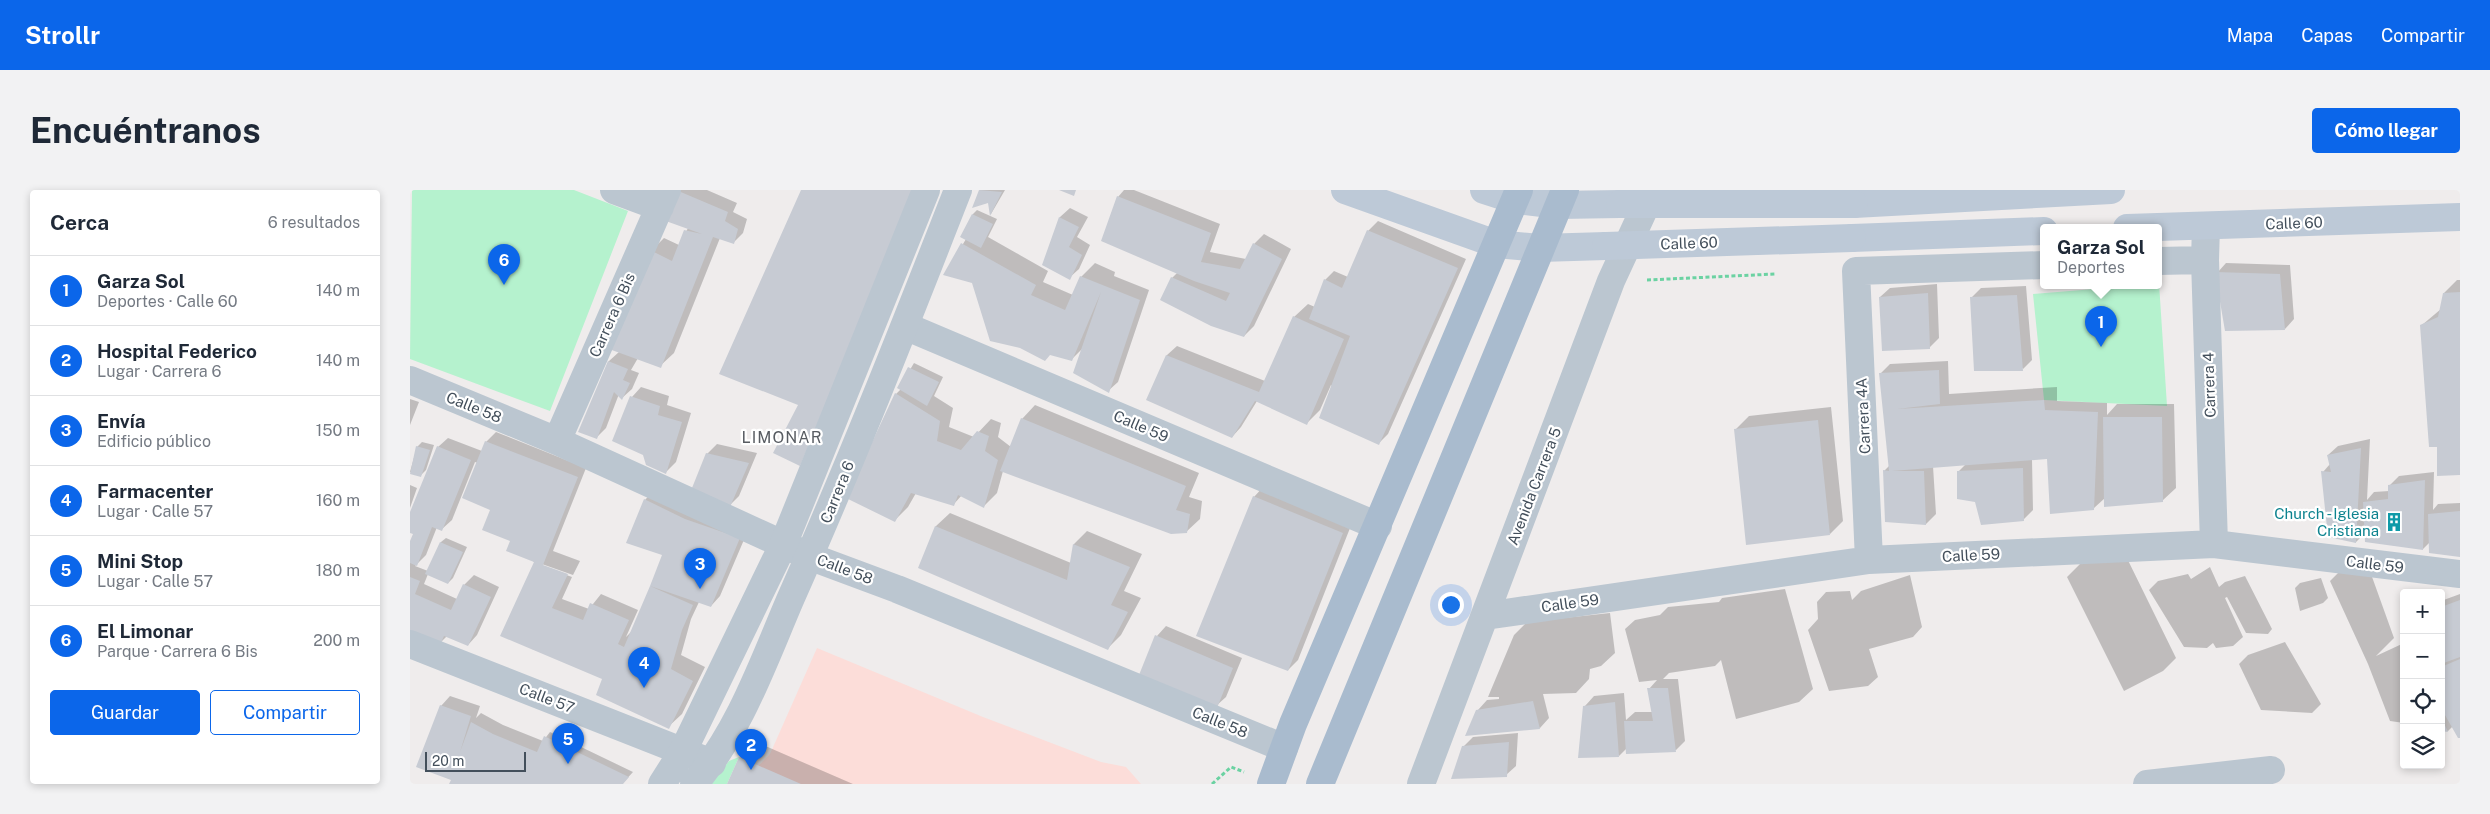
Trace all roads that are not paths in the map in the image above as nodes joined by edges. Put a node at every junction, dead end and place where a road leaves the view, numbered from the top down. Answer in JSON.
{"nodes":[{"id":1,"x":614,"y":190,"type":"edge"},
{"id":2,"x":926,"y":190,"type":"edge"},
{"id":3,"x":958,"y":190,"type":"edge"},
{"id":4,"x":1345,"y":190,"type":"edge"},
{"id":5,"x":1484,"y":190,"type":"edge"},
{"id":6,"x":1653,"y":190,"type":"edge"},
{"id":7,"x":2111,"y":190,"type":"edge"},
{"id":8,"x":1517,"y":195,"type":"edge"},
{"id":9,"x":1562,"y":197,"type":"edge"},
{"id":10,"x":663,"y":199,"type":"edge"},
{"id":11,"x":2460,"y":217,"type":"edge"},
{"id":12,"x":2206,"y":226,"type":"junction"},
{"id":13,"x":2162,"y":227,"type":"edge"},
{"id":14,"x":2040,"y":231,"type":"edge"},
{"id":15,"x":1496,"y":244,"type":"junction"},
{"id":16,"x":1540,"y":248,"type":"junction"},
{"id":17,"x":2205,"y":260,"type":"junction"},
{"id":18,"x":2162,"y":261,"type":"edge"},
{"id":19,"x":2040,"y":265,"type":"edge"},
{"id":20,"x":905,"y":326,"type":"junction"},
{"id":21,"x":410,"y":380,"type":"edge"},
{"id":22,"x":557,"y":440,"type":"junction"},
{"id":23,"x":1378,"y":526,"type":"junction"},
{"id":24,"x":2214,"y":544,"type":"junction"},
{"id":25,"x":783,"y":545,"type":"junction"},
{"id":26,"x":811,"y":556,"type":"junction"},
{"id":27,"x":1869,"y":560,"type":"junction"},
{"id":28,"x":2460,"y":574,"type":"edge"},
{"id":29,"x":1485,"y":616,"type":"junction"},
{"id":30,"x":410,"y":644,"type":"edge"},
{"id":31,"x":1284,"y":748,"type":"junction"},
{"id":32,"x":683,"y":751,"type":"junction"},
{"id":33,"x":712,"y":763,"type":"junction"},
{"id":34,"x":2271,"y":770,"type":"dead end"},
{"id":35,"x":662,"y":784,"type":"edge"},
{"id":36,"x":694,"y":784,"type":"edge"},
{"id":37,"x":1272,"y":784,"type":"edge"},
{"id":38,"x":1320,"y":784,"type":"edge"},
{"id":39,"x":1421,"y":784,"type":"edge"},
{"id":40,"x":2147,"y":784,"type":"edge"}],
"edges":[{"from":1,"to":10,"type":"street"},
{"from":2,"to":25,"type":"street","name":"Carrera 6"},
{"from":3,"to":20,"type":"street","name":"Carrera 6"},
{"from":4,"to":15,"type":"main road","name":"Calle 60"},
{"from":5,"to":8,"type":"main road"},
{"from":6,"to":29,"type":"street","name":"Avenida Carrera 5"},
{"from":7,"to":9,"type":"main road","bridge":true},
{"from":8,"to":9,"type":"main road"},
{"from":8,"to":15,"type":"main road"},
{"from":9,"to":16,"type":"main road"},
{"from":10,"to":22,"type":"street","name":"Carrera 6 Bis"},
{"from":11,"to":12,"type":"main road","name":"Calle 60"},
{"from":12,"to":13,"type":"main road","name":"Calle 60"},
{"from":12,"to":17,"type":"street","name":"Carrera 4"},
{"from":14,"to":16,"type":"main road","name":"Calle 60","bridge":true},
{"from":15,"to":16,"type":"main road","name":"Calle 60"},
{"from":15,"to":23,"type":"main road"},
{"from":16,"to":38,"type":"main road"},
{"from":17,"to":18,"type":"street"},
{"from":17,"to":24,"type":"street","name":"Carrera 4"},
{"from":19,"to":27,"type":"street","name":"Carrera 4A"},
{"from":20,"to":23,"type":"street","name":"Calle 59"},
{"from":20,"to":26,"type":"street","name":"Carrera 6"},
{"from":21,"to":22,"type":"street","name":"Calle 58"},
{"from":22,"to":25,"type":"street","name":"Calle 58"},
{"from":23,"to":31,"type":"main road"},
{"from":24,"to":27,"type":"street","name":"Calle 59"},
{"from":24,"to":28,"type":"street","name":"Calle 59"},
{"from":25,"to":26,"type":"street","name":"Calle 58"},
{"from":25,"to":32,"type":"street","name":"Carrera 6"},
{"from":26,"to":31,"type":"street","name":"Calle 58"},
{"from":26,"to":33,"type":"street","name":"Carrera 6"},
{"from":27,"to":29,"type":"street","name":"Calle 59"},
{"from":29,"to":39,"type":"street","name":"Avenida Carrera 5"},
{"from":30,"to":32,"type":"street","name":"Calle 57"},
{"from":31,"to":37,"type":"main road"},
{"from":32,"to":33,"type":"street","name":"Calle 57"},
{"from":32,"to":35,"type":"street","name":"Carrera 6"},
{"from":33,"to":36,"type":"street","name":"Carrera 6"},
{"from":34,"to":40,"type":"street"}]}
